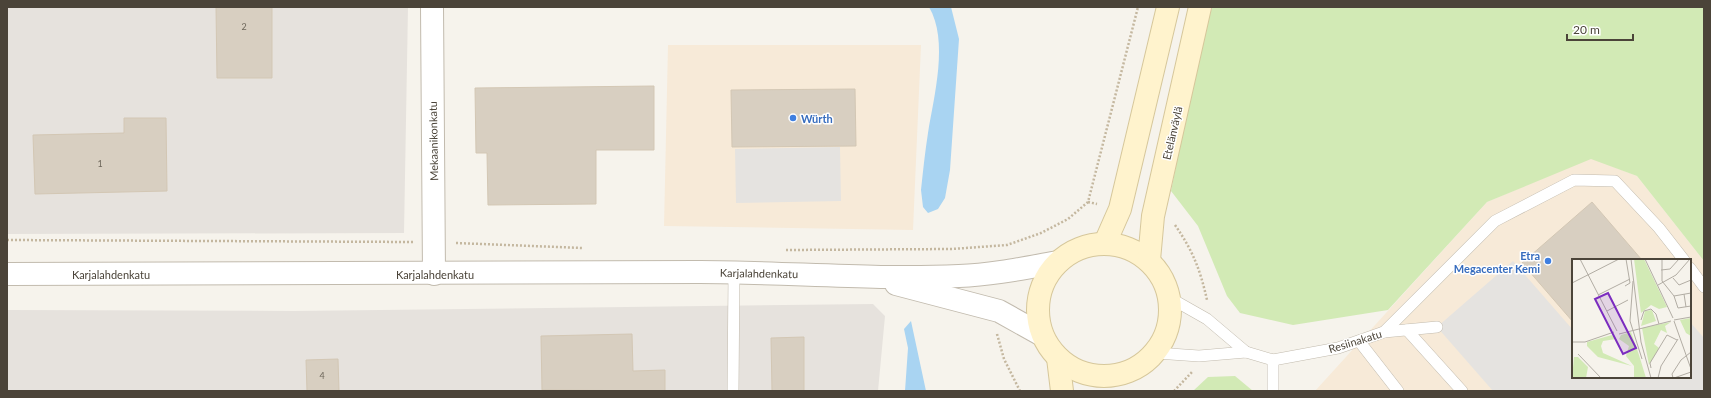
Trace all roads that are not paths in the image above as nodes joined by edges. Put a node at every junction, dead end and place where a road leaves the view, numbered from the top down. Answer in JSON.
{"nodes":[{"id":1,"x":432,"y":7,"type":"edge"},
{"id":2,"x":1168,"y":7,"type":"edge"},
{"id":3,"x":1200,"y":7,"type":"edge"},
{"id":4,"x":1105,"y":243,"type":"junction"},
{"id":5,"x":1683,"y":259,"type":"edge"},
{"id":6,"x":1149,"y":260,"type":"junction"},
{"id":7,"x":1058,"y":262,"type":"junction"},
{"id":8,"x":1691,"y":269,"type":"edge"},
{"id":9,"x":734,"y":272,"type":"junction"},
{"id":10,"x":7,"y":274,"type":"edge"},
{"id":11,"x":434,"y":274,"type":"junction"},
{"id":12,"x":864,"y":276,"type":"junction"},
{"id":13,"x":1704,"y":287,"type":"edge"},
{"id":14,"x":1170,"y":298,"type":"junction"},
{"id":15,"x":1437,"y":327,"type":"dead end"},
{"id":16,"x":1407,"y":330,"type":"junction"},
{"id":17,"x":1384,"y":332,"type":"junction"},
{"id":18,"x":1042,"y":335,"type":"junction"},
{"id":19,"x":1359,"y":341,"type":"junction"},
{"id":20,"x":1246,"y":352,"type":"junction"},
{"id":21,"x":1156,"y":353,"type":"junction"},
{"id":22,"x":1058,"y":358,"type":"junction"},
{"id":23,"x":1273,"y":360,"type":"junction"},
{"id":24,"x":1117,"y":383,"type":"edge"},
{"id":25,"x":733,"y":391,"type":"edge"},
{"id":26,"x":1062,"y":391,"type":"edge"},
{"id":27,"x":1273,"y":391,"type":"edge"},
{"id":28,"x":1398,"y":391,"type":"edge"},
{"id":29,"x":1462,"y":391,"type":"edge"}],
"edges":[{"from":1,"to":11,"type":"street","name":"Mekaanikonkatu"},
{"from":2,"to":4,"type":"main road"},
{"from":3,"to":6,"type":"main road","name":"Etelänväylä"},
{"from":4,"to":6,"type":"main road"},
{"from":4,"to":7,"type":"main road"},
{"from":5,"to":17,"type":"lane"},
{"from":6,"to":14,"type":"main road"},
{"from":7,"to":12,"type":"street","name":"Karjalahdenkatu"},
{"from":7,"to":18,"type":"main road"},
{"from":8,"to":13,"type":"lane"},
{"from":9,"to":11,"type":"street","name":"Karjalahdenkatu"},
{"from":9,"to":12,"type":"street","name":"Karjalahdenkatu"},
{"from":9,"to":25,"type":"lane"},
{"from":10,"to":11,"type":"street","name":"Karjalahdenkatu"},
{"from":12,"to":18,"type":"street","name":"Karjalahdenkatu"},
{"from":14,"to":20,"type":"lane","name":"Resiinakatu"},
{"from":14,"to":21,"type":"main road"},
{"from":15,"to":16,"type":"lane","name":"Resiinakatu"},
{"from":16,"to":17,"type":"lane","name":"Resiinakatu"},
{"from":16,"to":29,"type":"lane"},
{"from":17,"to":19,"type":"lane","name":"Resiinakatu"},
{"from":18,"to":22,"type":"main road"},
{"from":19,"to":23,"type":"lane","name":"Resiinakatu"},
{"from":19,"to":28,"type":"lane"},
{"from":20,"to":21,"type":"lane","name":"Resiinakatu"},
{"from":20,"to":23,"type":"lane","name":"Resiinakatu"},
{"from":21,"to":24,"type":"main road"},
{"from":22,"to":24,"type":"main road"},
{"from":22,"to":26,"type":"main road"},
{"from":23,"to":27,"type":"lane"}]}
